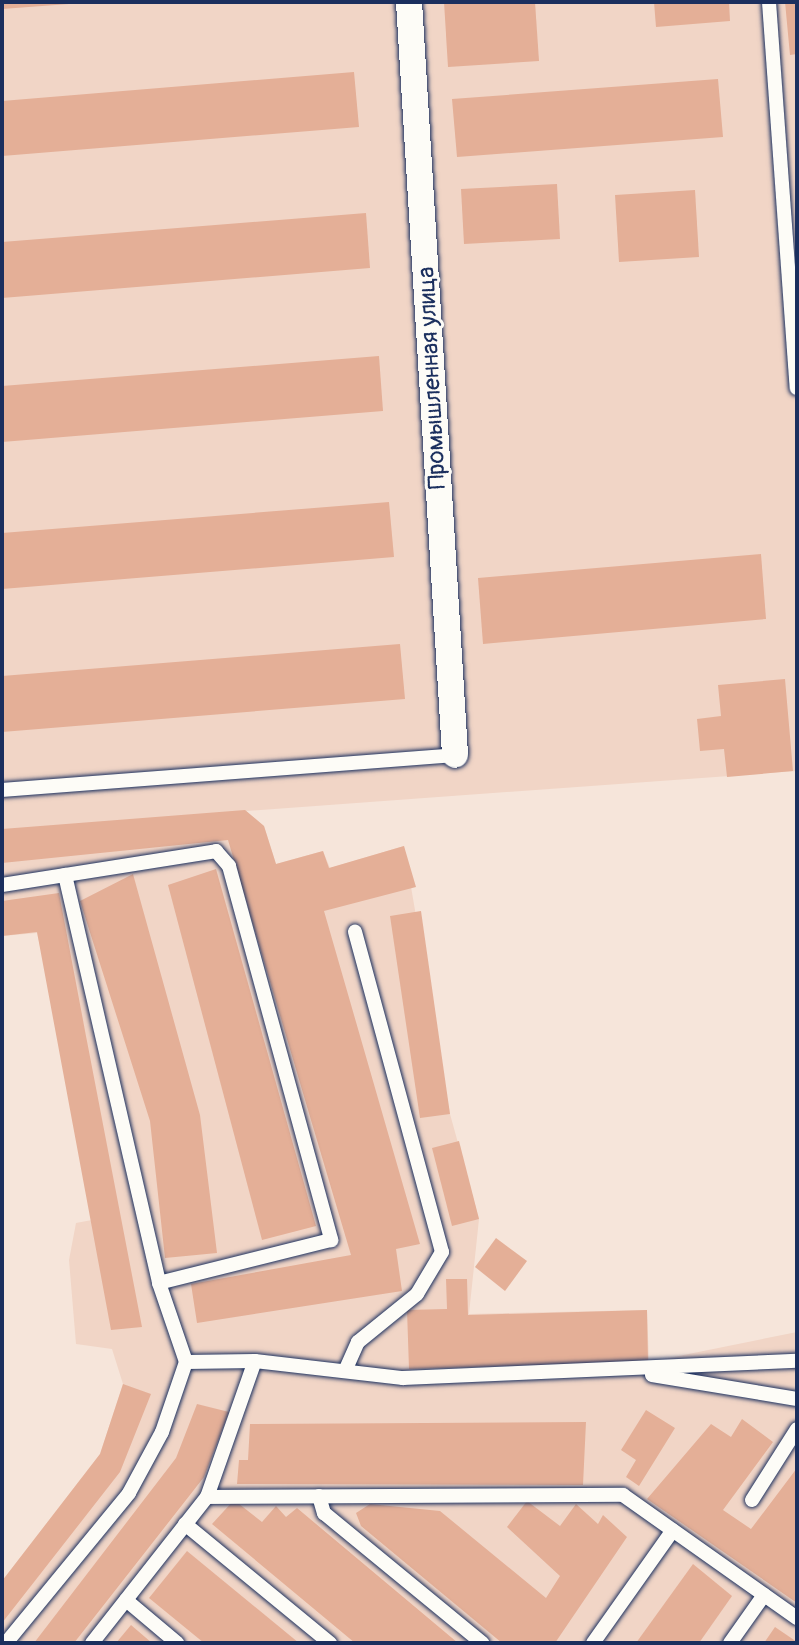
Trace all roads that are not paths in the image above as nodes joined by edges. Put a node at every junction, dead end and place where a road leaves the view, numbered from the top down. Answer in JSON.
{"nodes":[{"id":1,"x":409,"y":2,"type":"edge"},
{"id":2,"x":769,"y":2,"type":"edge"},
{"id":3,"x":797,"y":388,"type":"edge"},
{"id":4,"x":455,"y":755,"type":"joint"},
{"id":5,"x":2,"y":790,"type":"edge"},
{"id":6,"x":65,"y":875,"type":"junction"},
{"id":7,"x":2,"y":885,"type":"edge"},
{"id":8,"x":355,"y":932,"type":"dead end"},
{"id":9,"x":159,"y":1283,"type":"junction"},
{"id":10,"x":255,"y":1361,"type":"junction"},
{"id":11,"x":797,"y":1361,"type":"edge"},
{"id":12,"x":186,"y":1362,"type":"junction"},
{"id":13,"x":345,"y":1371,"type":"junction"},
{"id":14,"x":640,"y":1372,"type":"junction"},
{"id":15,"x":797,"y":1399,"type":"edge"},
{"id":16,"x":797,"y":1429,"type":"edge"},
{"id":17,"x":319,"y":1496,"type":"junction"},
{"id":18,"x":207,"y":1497,"type":"junction"},
{"id":19,"x":752,"y":1500,"type":"dead end"},
{"id":20,"x":185,"y":1524,"type":"junction"},
{"id":21,"x":673,"y":1530,"type":"junction"},
{"id":22,"x":764,"y":1595,"type":"junction"},
{"id":23,"x":126,"y":1600,"type":"junction"},
{"id":24,"x":797,"y":1618,"type":"edge"},
{"id":25,"x":6,"y":1643,"type":"edge"},
{"id":26,"x":92,"y":1643,"type":"edge"},
{"id":27,"x":177,"y":1643,"type":"edge"},
{"id":28,"x":330,"y":1643,"type":"edge"},
{"id":29,"x":482,"y":1643,"type":"edge"},
{"id":30,"x":593,"y":1643,"type":"edge"},
{"id":31,"x":730,"y":1643,"type":"edge"}],
"edges":[{"from":1,"to":4,"type":"street","name":"Промышленная улица"},
{"from":2,"to":3,"type":"lane"},
{"from":4,"to":5,"type":"lane"},
{"from":6,"to":7,"type":"lane"},
{"from":6,"to":9,"type":"lane"},
{"from":6,"to":9,"type":"lane"},
{"from":8,"to":13,"type":"lane"},
{"from":9,"to":12,"type":"lane"},
{"from":10,"to":12,"type":"lane"},
{"from":10,"to":13,"type":"lane"},
{"from":10,"to":18,"type":"lane"},
{"from":11,"to":14,"type":"lane"},
{"from":12,"to":25,"type":"lane"},
{"from":13,"to":14,"type":"lane"},
{"from":14,"to":15,"type":"lane"},
{"from":16,"to":19,"type":"lane"},
{"from":17,"to":18,"type":"lane"},
{"from":17,"to":21,"type":"lane"},
{"from":17,"to":29,"type":"lane"},
{"from":18,"to":20,"type":"lane"},
{"from":20,"to":23,"type":"lane"},
{"from":20,"to":28,"type":"lane"},
{"from":21,"to":22,"type":"lane"},
{"from":21,"to":30,"type":"lane"},
{"from":22,"to":24,"type":"lane"},
{"from":22,"to":31,"type":"lane"},
{"from":23,"to":26,"type":"lane"},
{"from":23,"to":27,"type":"lane"}]}
